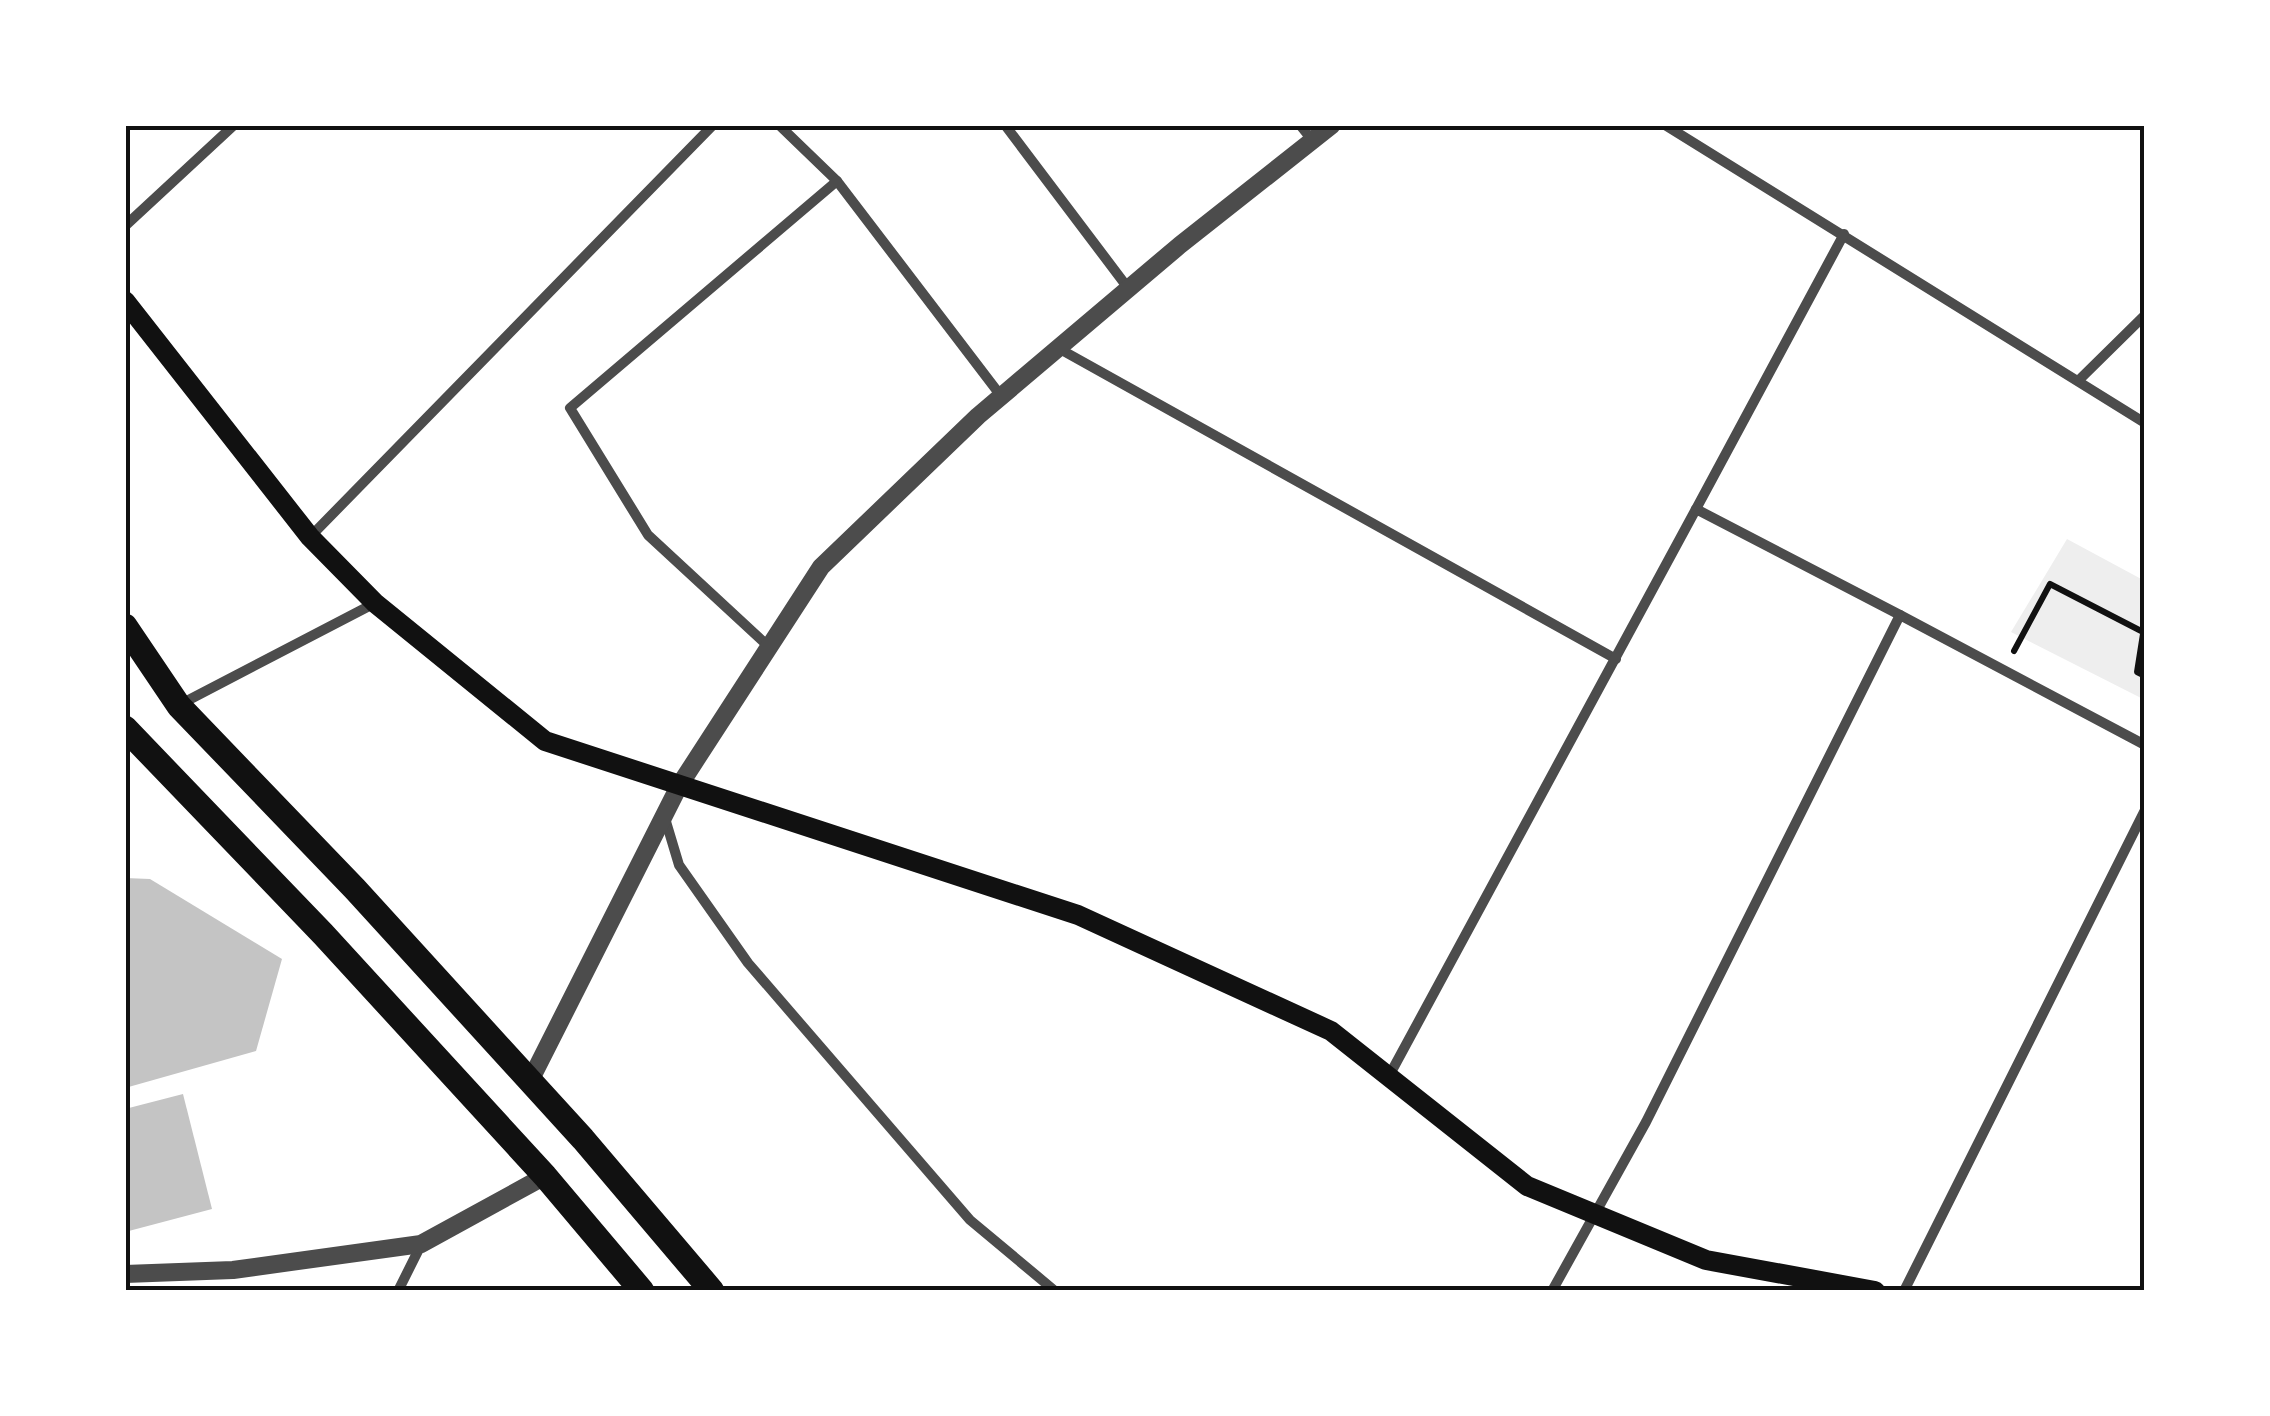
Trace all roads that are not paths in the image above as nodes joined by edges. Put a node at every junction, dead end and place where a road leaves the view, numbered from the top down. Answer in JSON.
{"nodes":[{"id":1,"x":234,"y":125,"type":"edge"},
{"id":2,"x":713,"y":125,"type":"edge"},
{"id":3,"x":779,"y":125,"type":"edge"},
{"id":4,"x":1005,"y":125,"type":"edge"},
{"id":5,"x":1300,"y":125,"type":"edge"},
{"id":6,"x":1332,"y":125,"type":"edge"},
{"id":7,"x":1666,"y":125,"type":"edge"},
{"id":8,"x":1312,"y":140,"type":"junction"},
{"id":9,"x":836,"y":181,"type":"junction"},
{"id":10,"x":125,"y":226,"type":"edge"},
{"id":11,"x":1844,"y":234,"type":"junction"},
{"id":12,"x":1128,"y":288,"type":"junction"},
{"id":13,"x":125,"y":301,"type":"edge"},
{"id":14,"x":2145,"y":315,"type":"edge"},
{"id":15,"x":1058,"y":348,"type":"junction"},
{"id":16,"x":2079,"y":380,"type":"junction"},
{"id":17,"x":1001,"y":396,"type":"junction"},
{"id":18,"x":2145,"y":423,"type":"edge"},
{"id":19,"x":1696,"y":509,"type":"junction"},
{"id":20,"x":310,"y":536,"type":"junction"},
{"id":21,"x":375,"y":603,"type":"junction"},
{"id":22,"x":1900,"y":614,"type":"junction"},
{"id":23,"x":125,"y":626,"type":"edge"},
{"id":24,"x":768,"y":646,"type":"junction"},
{"id":25,"x":1616,"y":658,"type":"junction"},
{"id":26,"x":178,"y":706,"type":"junction"},
{"id":27,"x":125,"y":728,"type":"edge"},
{"id":28,"x":2145,"y":745,"type":"edge"},
{"id":29,"x":679,"y":786,"type":"junction"},
{"id":30,"x":2145,"y":810,"type":"edge"},
{"id":31,"x":663,"y":814,"type":"junction"},
{"id":32,"x":1388,"y":1076,"type":"junction"},
{"id":33,"x":530,"y":1081,"type":"junction"},
{"id":34,"x":545,"y":1176,"type":"junction"},
{"id":35,"x":1594,"y":1216,"type":"junction"},
{"id":36,"x":421,"y":1244,"type":"junction"},
{"id":37,"x":125,"y":1274,"type":"edge"},
{"id":38,"x":398,"y":1291,"type":"edge"},
{"id":39,"x":642,"y":1291,"type":"edge"},
{"id":40,"x":712,"y":1291,"type":"edge"},
{"id":41,"x":1055,"y":1291,"type":"edge"},
{"id":42,"x":1552,"y":1291,"type":"edge"},
{"id":43,"x":1875,"y":1291,"type":"edge"},
{"id":44,"x":1904,"y":1291,"type":"edge"}],
"edges":[{"from":1,"to":10,"type":"street"},
{"from":2,"to":20,"type":"street"},
{"from":3,"to":9,"type":"street"},
{"from":4,"to":12,"type":"street"},
{"from":5,"to":8,"type":"street"},
{"from":6,"to":8,"type":"street"},
{"from":7,"to":11,"type":"street"},
{"from":8,"to":12,"type":"street"},
{"from":9,"to":17,"type":"street"},
{"from":9,"to":24,"type":"street"},
{"from":11,"to":16,"type":"street"},
{"from":11,"to":19,"type":"street"},
{"from":12,"to":15,"type":"street"},
{"from":13,"to":20,"type":"main road"},
{"from":14,"to":16,"type":"street"},
{"from":15,"to":17,"type":"street"},
{"from":15,"to":25,"type":"street"},
{"from":16,"to":18,"type":"street"},
{"from":17,"to":24,"type":"street"},
{"from":19,"to":22,"type":"street"},
{"from":19,"to":25,"type":"street"},
{"from":20,"to":21,"type":"main road"},
{"from":21,"to":26,"type":"street"},
{"from":21,"to":29,"type":"main road"},
{"from":22,"to":28,"type":"street"},
{"from":22,"to":35,"type":"street"},
{"from":23,"to":26,"type":"main road"},
{"from":24,"to":29,"type":"street"},
{"from":25,"to":32,"type":"street"},
{"from":26,"to":33,"type":"main road"},
{"from":27,"to":34,"type":"main road"},
{"from":29,"to":31,"type":"street"},
{"from":29,"to":32,"type":"main road"},
{"from":30,"to":44,"type":"street"},
{"from":31,"to":33,"type":"street"},
{"from":31,"to":41,"type":"street"},
{"from":32,"to":35,"type":"main road"},
{"from":33,"to":40,"type":"main road"},
{"from":34,"to":36,"type":"street"},
{"from":34,"to":39,"type":"main road"},
{"from":35,"to":42,"type":"street"},
{"from":35,"to":43,"type":"main road"},
{"from":36,"to":37,"type":"street"},
{"from":36,"to":38,"type":"street"}]}
